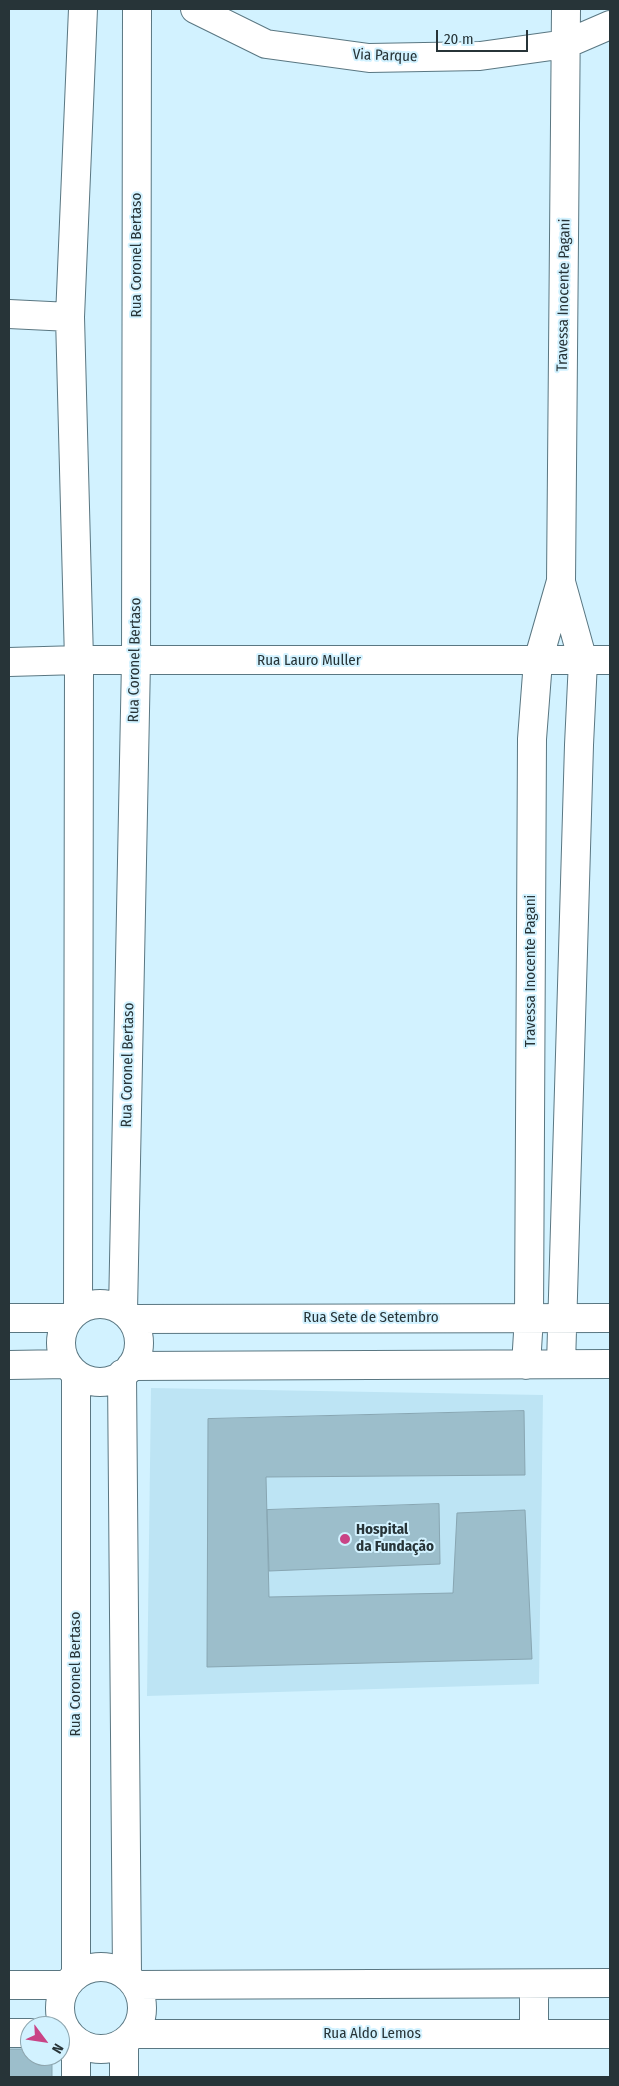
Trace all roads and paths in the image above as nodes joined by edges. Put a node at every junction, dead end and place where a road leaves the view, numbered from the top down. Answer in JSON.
{"nodes":[{"id":1,"x":83,"y":9,"type":"edge"},
{"id":2,"x":137,"y":9,"type":"edge"},
{"id":3,"x":195,"y":9,"type":"edge"},
{"id":4,"x":566,"y":9,"type":"edge"},
{"id":5,"x":610,"y":25,"type":"edge"},
{"id":6,"x":566,"y":44,"type":"junction"},
{"id":7,"x":9,"y":314,"type":"edge"},
{"id":8,"x":70,"y":317,"type":"junction"},
{"id":9,"x":561,"y":581,"type":"junction"},
{"id":10,"x":79,"y":660,"type":"junction"},
{"id":11,"x":610,"y":660,"type":"edge"},
{"id":12,"x":136,"y":661,"type":"junction"},
{"id":13,"x":538,"y":661,"type":"junction"},
{"id":14,"x":583,"y":661,"type":"junction"},
{"id":15,"x":9,"y":662,"type":"edge"},
{"id":16,"x":74,"y":1314,"type":"junction"},
{"id":17,"x":127,"y":1315,"type":"junction"},
{"id":18,"x":529,"y":1316,"type":"junction"},
{"id":19,"x":561,"y":1316,"type":"junction"},
{"id":20,"x":9,"y":1318,"type":"edge"},
{"id":21,"x":610,"y":1318,"type":"edge"},
{"id":22,"x":561,"y":1364,"type":"junction"},
{"id":23,"x":610,"y":1364,"type":"edge"},
{"id":24,"x":9,"y":1365,"type":"edge"},
{"id":25,"x":526,"y":1365,"type":"junction"},
{"id":26,"x":71,"y":1369,"type":"junction"},
{"id":27,"x":127,"y":1370,"type":"junction"},
{"id":28,"x":71,"y":1980,"type":"junction"},
{"id":29,"x":131,"y":1980,"type":"junction"},
{"id":30,"x":610,"y":1983,"type":"edge"},
{"id":31,"x":534,"y":1984,"type":"junction"},
{"id":32,"x":9,"y":1985,"type":"edge"},
{"id":33,"x":61,"y":2016,"type":"edge"},
{"id":34,"x":534,"y":2034,"type":"junction"},
{"id":35,"x":610,"y":2034,"type":"edge"},
{"id":36,"x":70,"y":2037,"type":"edge"},
{"id":37,"x":129,"y":2039,"type":"junction"},
{"id":38,"x":70,"y":2046,"type":"edge"},
{"id":39,"x":76,"y":2077,"type":"edge"},
{"id":40,"x":124,"y":2077,"type":"edge"}],
"edges":[{"from":1,"to":8,"type":"street"},
{"from":2,"to":12,"type":"street","name":"Rua Coronel Bertaso"},
{"from":3,"to":6,"type":"street","name":"Via Parque"},
{"from":4,"to":6,"type":"street","name":"Travessa Inocente Pagani"},
{"from":5,"to":6,"type":"street","name":"Via Parque"},
{"from":6,"to":9,"type":"street","name":"Travessa Inocente Pagani"},
{"from":7,"to":8,"type":"street"},
{"from":8,"to":10,"type":"street"},
{"from":9,"to":13,"type":"street","name":"Travessa Inocente Pagani"},
{"from":9,"to":14,"type":"street","name":"Travessa Inocente Pagani"},
{"from":10,"to":12,"type":"street","name":"Rua Lauro Muller"},
{"from":10,"to":15,"type":"street","name":"Rua Lauro Muller"},
{"from":10,"to":16,"type":"street"},
{"from":11,"to":14,"type":"street","name":"Rua Lauro Muller"},
{"from":12,"to":13,"type":"street","name":"Rua Lauro Muller"},
{"from":12,"to":17,"type":"street","name":"Rua Coronel Bertaso"},
{"from":13,"to":14,"type":"street","name":"Rua Lauro Muller"},
{"from":13,"to":18,"type":"street","name":"Travessa Inocente Pagani"},
{"from":14,"to":19,"type":"street","name":"Travessa Inocente Pagani"},
{"from":16,"to":17,"type":"street"},
{"from":16,"to":20,"type":"street"},
{"from":16,"to":26,"type":"street"},
{"from":17,"to":18,"type":"street","name":"Rua Sete de Setembro"},
{"from":17,"to":27,"type":"street"},
{"from":18,"to":19,"type":"street","name":"Rua Sete de Setembro"},
{"from":18,"to":25,"type":"street","name":"Travessa Inocente Pagani"},
{"from":19,"to":21,"type":"street","name":"Rua Sete de Setembro"},
{"from":19,"to":22,"type":"street","name":"Travessa Inocente Pagani"},
{"from":22,"to":23,"type":"street"},
{"from":22,"to":25,"type":"street"},
{"from":24,"to":26,"type":"street"},
{"from":25,"to":27,"type":"street"},
{"from":26,"to":27,"type":"street"},
{"from":26,"to":28,"type":"street","name":"Rua Coronel Bertaso"},
{"from":27,"to":29,"type":"street"},
{"from":28,"to":29,"type":"street"},
{"from":28,"to":32,"type":"street"},
{"from":28,"to":33,"type":"street"},
{"from":29,"to":31,"type":"street"},
{"from":29,"to":37,"type":"street"},
{"from":30,"to":31,"type":"street"},
{"from":31,"to":34,"type":"street"},
{"from":34,"to":35,"type":"street","name":"Rua Aldo Lemos"},
{"from":34,"to":37,"type":"street","name":"Rua Aldo Lemos"},
{"from":36,"to":37,"type":"street"},
{"from":37,"to":40,"type":"street"},
{"from":38,"to":39,"type":"street"}]}
